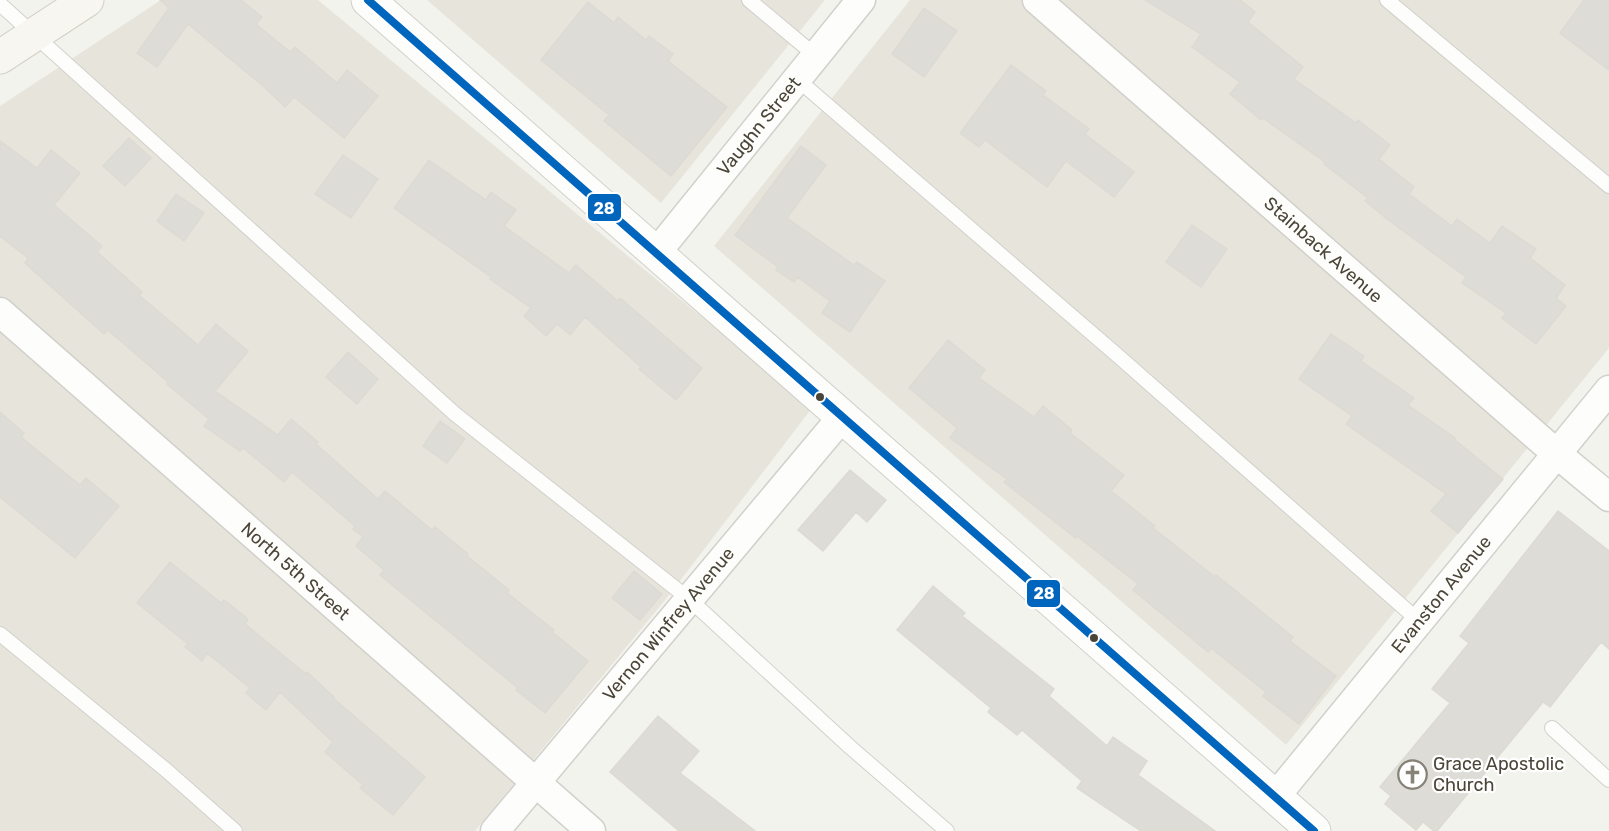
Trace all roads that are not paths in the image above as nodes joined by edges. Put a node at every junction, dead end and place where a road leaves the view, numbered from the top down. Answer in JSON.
{"nodes":[{"id":1,"x":87,"y":0,"type":"edge"},
{"id":2,"x":368,"y":0,"type":"edge"},
{"id":3,"x":749,"y":0,"type":"edge"},
{"id":4,"x":861,"y":0,"type":"edge"},
{"id":5,"x":1037,"y":0,"type":"edge"},
{"id":6,"x":1387,"y":0,"type":"edge"},
{"id":7,"x":0,"y":4,"type":"edge"},
{"id":8,"x":35,"y":35,"type":"junction"},
{"id":9,"x":816,"y":56,"type":"junction"},
{"id":10,"x":0,"y":57,"type":"edge"},
{"id":11,"x":796,"y":79,"type":"junction"},
{"id":12,"x":1609,"y":186,"type":"edge"},
{"id":13,"x":657,"y":252,"type":"junction"},
{"id":14,"x":0,"y":312,"type":"edge"},
{"id":15,"x":1609,"y":390,"type":"edge"},
{"id":16,"x":842,"y":417,"type":"junction"},
{"id":17,"x":1557,"y":454,"type":"junction"},
{"id":18,"x":1609,"y":497,"type":"edge"},
{"id":19,"x":689,"y":599,"type":"junction"},
{"id":20,"x":1419,"y":621,"type":"junction"},
{"id":21,"x":0,"y":634,"type":"edge"},
{"id":22,"x":1552,"y":728,"type":"dead end"},
{"id":23,"x":1609,"y":780,"type":"edge"},
{"id":24,"x":535,"y":782,"type":"junction"},
{"id":25,"x":1275,"y":797,"type":"junction"},
{"id":26,"x":235,"y":831,"type":"edge"},
{"id":27,"x":495,"y":831,"type":"edge"},
{"id":28,"x":591,"y":831,"type":"edge"},
{"id":29,"x":947,"y":831,"type":"edge"},
{"id":30,"x":1314,"y":831,"type":"edge"}],
"edges":[{"from":1,"to":8,"type":"main road"},
{"from":2,"to":13,"type":"street"},
{"from":3,"to":9,"type":"lane"},
{"from":4,"to":9,"type":"street","name":"Vaughn Street"},
{"from":5,"to":17,"type":"street","name":"Stainback Avenue"},
{"from":6,"to":12,"type":"lane"},
{"from":7,"to":8,"type":"lane"},
{"from":8,"to":10,"type":"main road"},
{"from":8,"to":19,"type":"lane"},
{"from":9,"to":11,"type":"street","name":"Vaughn Street"},
{"from":11,"to":13,"type":"street","name":"Vaughn Street"},
{"from":11,"to":20,"type":"lane"},
{"from":13,"to":16,"type":"street"},
{"from":14,"to":24,"type":"street","name":"North 5th Street"},
{"from":15,"to":17,"type":"street","name":"Evanston Avenue"},
{"from":16,"to":19,"type":"street","name":"Vernon Winfrey Avenue"},
{"from":16,"to":25,"type":"street"},
{"from":17,"to":18,"type":"street","name":"Stainback Avenue"},
{"from":17,"to":20,"type":"street","name":"Evanston Avenue"},
{"from":19,"to":24,"type":"street","name":"Vernon Winfrey Avenue"},
{"from":19,"to":29,"type":"lane"},
{"from":20,"to":25,"type":"street","name":"Evanston Avenue"},
{"from":21,"to":26,"type":"lane"},
{"from":22,"to":23,"type":"lane"},
{"from":24,"to":27,"type":"street","name":"Vernon Winfrey Avenue"},
{"from":24,"to":28,"type":"street","name":"North 5th Street"},
{"from":25,"to":30,"type":"street"}]}
